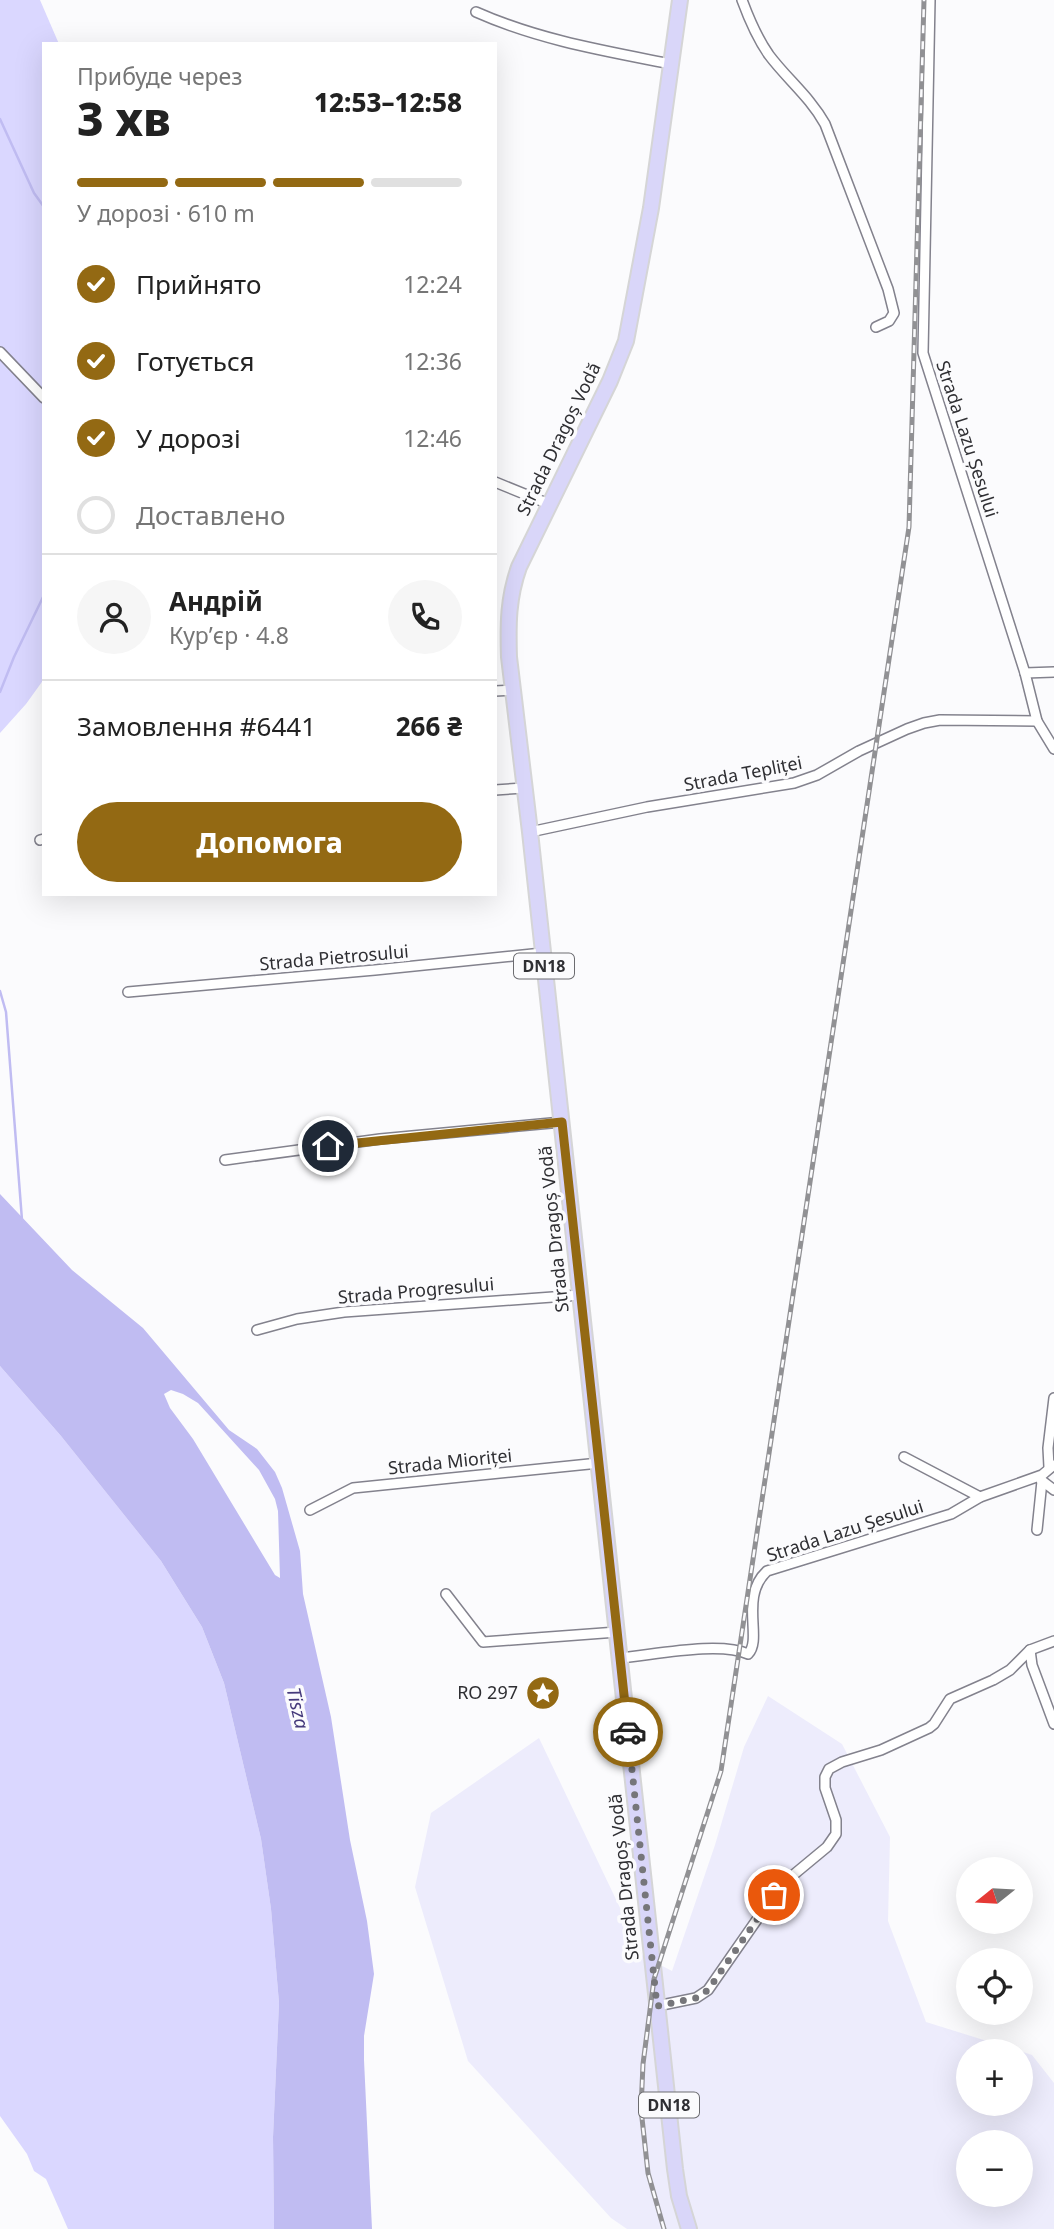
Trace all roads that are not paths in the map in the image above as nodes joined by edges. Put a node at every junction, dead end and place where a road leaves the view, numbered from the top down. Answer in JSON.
{"nodes":[{"id":1,"x":680,"y":0,"type":"edge"},
{"id":2,"x":741,"y":0,"type":"edge"},
{"id":3,"x":930,"y":0,"type":"edge"},
{"id":4,"x":476,"y":12,"type":"dead end"},
{"id":5,"x":671,"y":64,"type":"junction"},
{"id":6,"x":876,"y":327,"type":"dead end"},
{"id":7,"x":0,"y":352,"type":"edge"},
{"id":8,"x":42,"y":396,"type":"edge"},
{"id":9,"x":497,"y":483,"type":"edge"},
{"id":10,"x":549,"y":504,"type":"junction"},
{"id":11,"x":1054,"y":672,"type":"edge"},
{"id":12,"x":1025,"y":673,"type":"junction"},
{"id":13,"x":513,"y":690,"type":"junction"},
{"id":14,"x":497,"y":691,"type":"edge"},
{"id":15,"x":1037,"y":721,"type":"junction"},
{"id":16,"x":1054,"y":749,"type":"edge"},
{"id":17,"x":524,"y":788,"type":"junction"},
{"id":18,"x":497,"y":790,"type":"edge"},
{"id":19,"x":530,"y":832,"type":"junction"},
{"id":20,"x":542,"y":953,"type":"junction"},
{"id":21,"x":128,"y":992,"type":"dead end"},
{"id":22,"x":562,"y":1122,"type":"junction"},
{"id":23,"x":225,"y":1160,"type":"dead end"},
{"id":24,"x":580,"y":1295,"type":"junction"},
{"id":25,"x":257,"y":1330,"type":"dead end"},
{"id":26,"x":1054,"y":1398,"type":"edge"},
{"id":27,"x":904,"y":1457,"type":"dead end"},
{"id":28,"x":599,"y":1463,"type":"junction"},
{"id":29,"x":1052,"y":1466,"type":"edge"},
{"id":30,"x":1039,"y":1479,"type":"junction"},
{"id":31,"x":1054,"y":1490,"type":"edge"},
{"id":32,"x":980,"y":1497,"type":"junction"},
{"id":33,"x":310,"y":1510,"type":"dead end"},
{"id":34,"x":1037,"y":1530,"type":"dead end"},
{"id":35,"x":446,"y":1594,"type":"dead end"},
{"id":36,"x":617,"y":1632,"type":"junction"},
{"id":37,"x":1054,"y":1641,"type":"edge"},
{"id":38,"x":1030,"y":1650,"type":"junction"},
{"id":39,"x":620,"y":1658,"type":"junction"},
{"id":40,"x":1054,"y":1724,"type":"edge"},
{"id":41,"x":657,"y":2006,"type":"junction"},
{"id":42,"x":689,"y":2229,"type":"edge"}],
"edges":[{"from":1,"to":5,"type":"main road","name":"Strada Dragoș Vodă","number":"DN18"},
{"from":2,"to":6,"type":"street"},
{"from":3,"to":12,"type":"street","name":"Strada Lazu Șesului"},
{"from":4,"to":5,"type":"street"},
{"from":5,"to":10,"type":"main road","name":"Strada Dragoș Vodă","number":"DN18"},
{"from":7,"to":8,"type":"street"},
{"from":9,"to":10,"type":"street"},
{"from":10,"to":13,"type":"main road","name":"Strada Dragoș Vodă","number":"DN18"},
{"from":11,"to":12,"type":"street"},
{"from":12,"to":15,"type":"street","name":"Strada Lazu Șesului"},
{"from":13,"to":14,"type":"street"},
{"from":13,"to":17,"type":"main road","name":"Strada Dragoș Vodă","number":"DN18"},
{"from":15,"to":16,"type":"street","name":"Strada Lazu Șesului"},
{"from":15,"to":19,"type":"street","name":"Strada Tepliței"},
{"from":17,"to":18,"type":"street"},
{"from":17,"to":19,"type":"main road","name":"Strada Dragoș Vodă","number":"DN18"},
{"from":19,"to":20,"type":"main road","name":"Strada Dragoș Vodă","number":"DN18"},
{"from":20,"to":21,"type":"street","name":"Strada Pietrosului"},
{"from":20,"to":22,"type":"main road","name":"Strada Dragoș Vodă","number":"DN18"},
{"from":22,"to":23,"type":"street"},
{"from":22,"to":24,"type":"main road","name":"Strada Dragoș Vodă","number":"DN18"},
{"from":24,"to":25,"type":"street","name":"Strada Progresului"},
{"from":24,"to":28,"type":"main road","name":"Strada Dragoș Vodă","number":"DN18"},
{"from":26,"to":29,"type":"street"},
{"from":27,"to":32,"type":"street"},
{"from":28,"to":33,"type":"street","name":"Strada Mioriței"},
{"from":28,"to":36,"type":"main road","name":"Strada Dragoș Vodă","number":"DN18"},
{"from":29,"to":30,"type":"street","name":"Strada Lazu Șesului"},
{"from":30,"to":31,"type":"street"},
{"from":30,"to":32,"type":"street","name":"Strada Lazu Șesului"},
{"from":30,"to":34,"type":"street"},
{"from":32,"to":39,"type":"street","name":"Strada Lazu Șesului"},
{"from":35,"to":36,"type":"street"},
{"from":36,"to":39,"type":"main road","name":"Strada Dragoș Vodă","number":"DN18"},
{"from":37,"to":38,"type":"street"},
{"from":38,"to":40,"type":"street"},
{"from":38,"to":41,"type":"street"},
{"from":39,"to":41,"type":"main road","name":"Strada Dragoș Vodă","number":"DN18"},
{"from":41,"to":42,"type":"main road","name":"Strada Dragoș Vodă","number":"DN18"}]}
